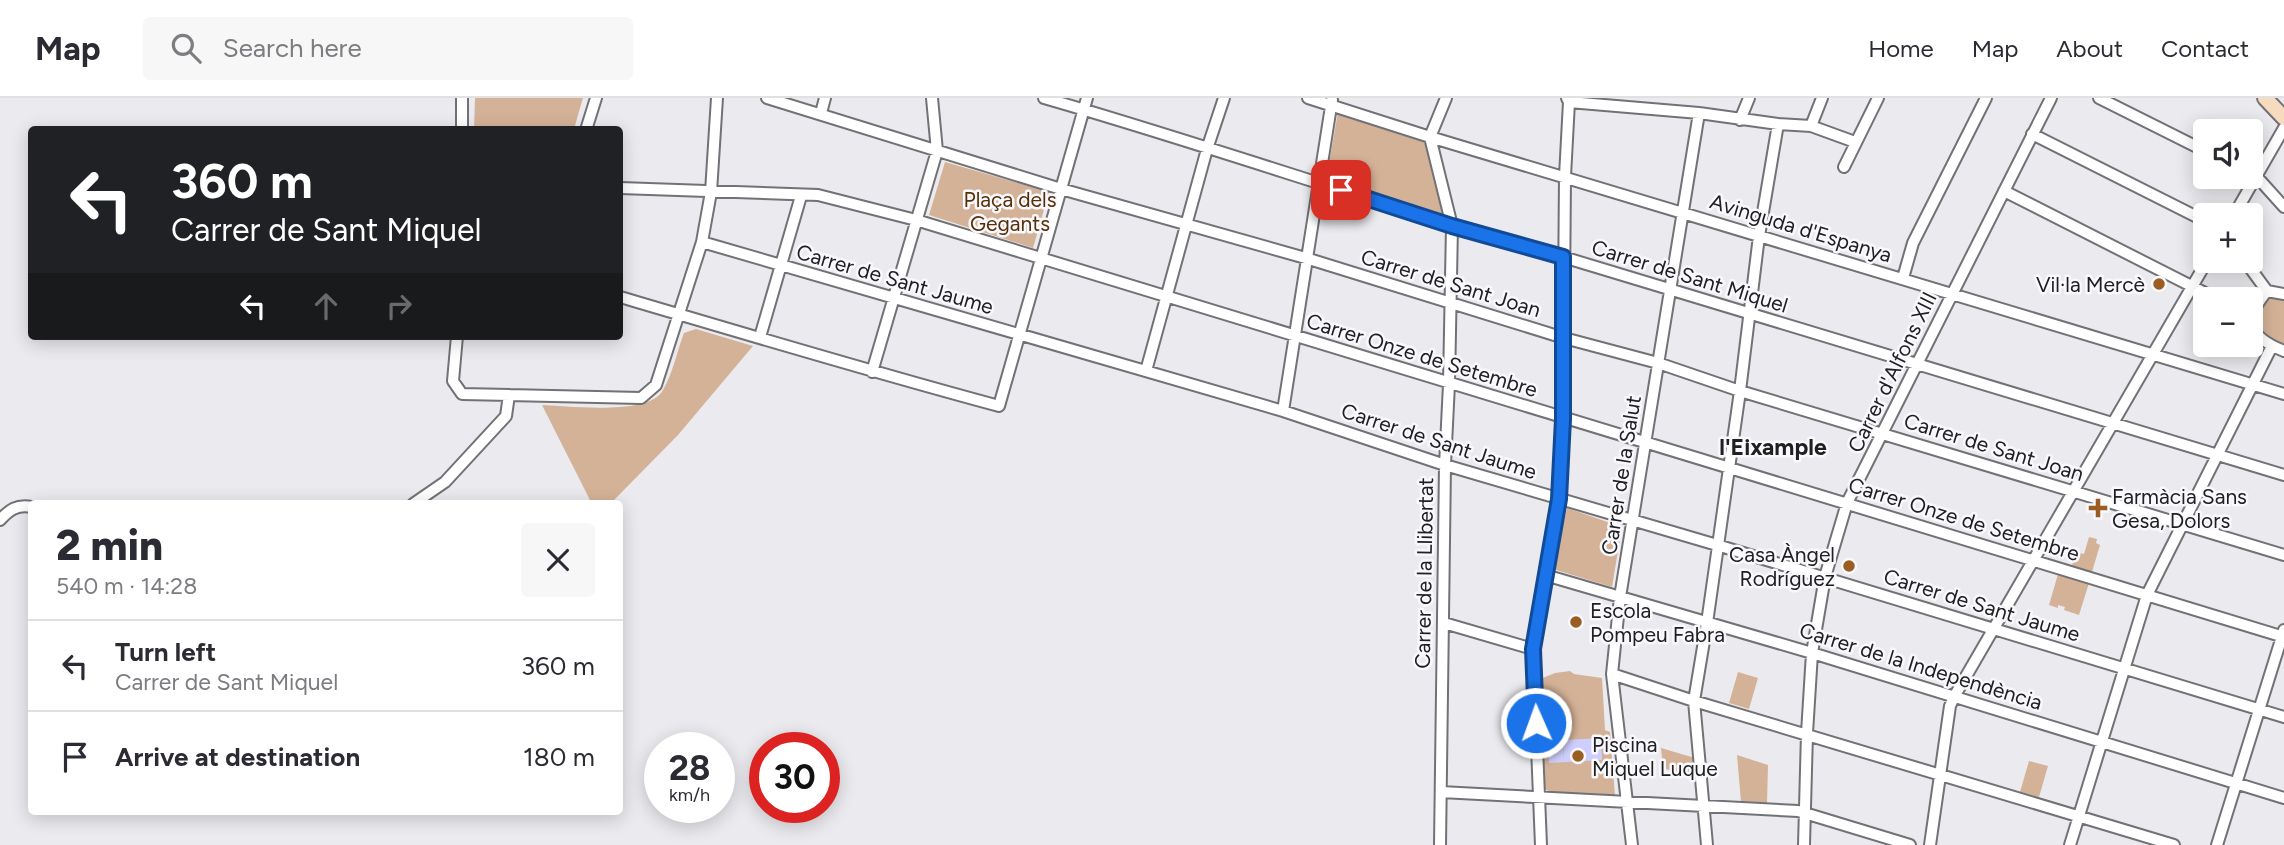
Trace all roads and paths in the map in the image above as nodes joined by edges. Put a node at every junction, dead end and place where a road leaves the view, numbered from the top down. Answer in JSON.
{"nodes":[{"id":1,"x":462,"y":98,"type":"edge"},
{"id":2,"x":596,"y":98,"type":"edge"},
{"id":3,"x":717,"y":98,"type":"edge"},
{"id":4,"x":767,"y":98,"type":"edge"},
{"id":5,"x":825,"y":98,"type":"edge"},
{"id":6,"x":932,"y":98,"type":"edge"},
{"id":7,"x":1044,"y":98,"type":"edge"},
{"id":8,"x":1224,"y":98,"type":"edge"},
{"id":9,"x":1308,"y":98,"type":"edge"},
{"id":10,"x":1446,"y":98,"type":"edge"},
{"id":11,"x":1749,"y":98,"type":"edge"},
{"id":12,"x":1822,"y":98,"type":"edge"},
{"id":13,"x":1878,"y":98,"type":"edge"},
{"id":14,"x":1986,"y":98,"type":"edge"},
{"id":15,"x":2051,"y":98,"type":"edge"},
{"id":16,"x":2099,"y":98,"type":"edge"},
{"id":17,"x":1568,"y":100,"type":"edge"},
{"id":18,"x":1332,"y":101,"type":"edge"},
{"id":19,"x":1610,"y":102,"type":"edge"},
{"id":20,"x":1085,"y":104,"type":"edge"},
{"id":21,"x":1656,"y":104,"type":"edge"},
{"id":22,"x":821,"y":113,"type":"junction"},
{"id":23,"x":1699,"y":113,"type":"junction"},
{"id":24,"x":1740,"y":120,"type":"junction"},
{"id":25,"x":1779,"y":124,"type":"junction"},
{"id":26,"x":462,"y":126,"type":"edge"},
{"id":27,"x":587,"y":126,"type":"edge"},
{"id":28,"x":1811,"y":126,"type":"junction"},
{"id":29,"x":2284,"y":128,"type":"edge"},
{"id":30,"x":2032,"y":134,"type":"junction"},
{"id":31,"x":1430,"y":137,"type":"junction"},
{"id":32,"x":1855,"y":142,"type":"junction"},
{"id":33,"x":2193,"y":145,"type":"edge"},
{"id":34,"x":1207,"y":149,"type":"junction"},
{"id":35,"x":937,"y":151,"type":"junction"},
{"id":36,"x":2263,"y":161,"type":"edge"},
{"id":37,"x":1844,"y":167,"type":"dead end"},
{"id":38,"x":1565,"y":176,"type":"junction"},
{"id":39,"x":1319,"y":183,"type":"junction"},
{"id":40,"x":2263,"y":185,"type":"edge"},
{"id":41,"x":623,"y":188,"type":"edge"},
{"id":42,"x":1061,"y":188,"type":"junction"},
{"id":43,"x":2004,"y":191,"type":"junction"},
{"id":44,"x":711,"y":192,"type":"junction"},
{"id":45,"x":801,"y":196,"type":"junction"},
{"id":46,"x":2284,"y":207,"type":"edge"},
{"id":47,"x":1683,"y":213,"type":"junction"},
{"id":48,"x":2193,"y":215,"type":"edge"},
{"id":49,"x":916,"y":220,"type":"junction"},
{"id":50,"x":1187,"y":225,"type":"junction"},
{"id":51,"x":1452,"y":226,"type":"junction"},
{"id":52,"x":1759,"y":236,"type":"junction"},
{"id":53,"x":702,"y":242,"type":"junction"},
{"id":54,"x":1563,"y":257,"type":"junction"},
{"id":55,"x":1041,"y":259,"type":"junction"},
{"id":56,"x":1309,"y":259,"type":"junction"},
{"id":57,"x":780,"y":265,"type":"junction"},
{"id":58,"x":2200,"y":273,"type":"edge"},
{"id":59,"x":2254,"y":273,"type":"edge"},
{"id":60,"x":1903,"y":278,"type":"junction"},
{"id":61,"x":2192,"y":286,"type":"junction"},
{"id":62,"x":1669,"y":289,"type":"junction"},
{"id":63,"x":2267,"y":291,"type":"junction"},
{"id":64,"x":1953,"y":293,"type":"junction"},
{"id":65,"x":2284,"y":294,"type":"edge"},
{"id":66,"x":1166,"y":296,"type":"junction"},
{"id":67,"x":2263,"y":296,"type":"edge"},
{"id":68,"x":893,"y":297,"type":"junction"},
{"id":69,"x":623,"y":298,"type":"edge"},
{"id":70,"x":1451,"y":303,"type":"junction"},
{"id":71,"x":677,"y":314,"type":"junction"},
{"id":72,"x":1748,"y":314,"type":"junction"},
{"id":73,"x":1019,"y":335,"type":"junction"},
{"id":74,"x":1296,"y":336,"type":"junction"},
{"id":75,"x":761,"y":337,"type":"junction"},
{"id":76,"x":1564,"y":338,"type":"junction"},
{"id":77,"x":457,"y":340,"type":"edge"},
{"id":78,"x":2263,"y":341,"type":"edge"},
{"id":79,"x":2272,"y":346,"type":"junction"},
{"id":80,"x":2284,"y":351,"type":"edge"},
{"id":81,"x":2152,"y":355,"type":"junction"},
{"id":82,"x":1658,"y":363,"type":"junction"},
{"id":83,"x":1918,"y":363,"type":"junction"},
{"id":84,"x":1146,"y":371,"type":"junction"},
{"id":85,"x":872,"y":372,"type":"junction"},
{"id":86,"x":1449,"y":384,"type":"junction"},
{"id":87,"x":2253,"y":385,"type":"junction"},
{"id":88,"x":1740,"y":391,"type":"junction"},
{"id":89,"x":2284,"y":394,"type":"edge"},
{"id":90,"x":509,"y":395,"type":"junction"},
{"id":91,"x":1283,"y":411,"type":"junction"},
{"id":92,"x":1563,"y":419,"type":"junction"},
{"id":93,"x":2113,"y":423,"type":"junction"},
{"id":94,"x":1884,"y":433,"type":"junction"},
{"id":95,"x":1646,"y":444,"type":"junction"},
{"id":96,"x":2218,"y":454,"type":"junction"},
{"id":97,"x":1445,"y":465,"type":"junction"},
{"id":98,"x":1729,"y":469,"type":"junction"},
{"id":99,"x":2284,"y":475,"type":"edge"},
{"id":100,"x":2073,"y":492,"type":"junction"},
{"id":101,"x":1559,"y":499,"type":"junction"},
{"id":102,"x":420,"y":500,"type":"edge"},
{"id":103,"x":1847,"y":503,"type":"junction"},
{"id":104,"x":28,"y":507,"type":"edge"},
{"id":105,"x":0,"y":520,"type":"edge"},
{"id":106,"x":1633,"y":521,"type":"junction"},
{"id":107,"x":2183,"y":526,"type":"junction"},
{"id":108,"x":1717,"y":545,"type":"junction"},
{"id":109,"x":2284,"y":555,"type":"edge"},
{"id":110,"x":2033,"y":561,"type":"junction"},
{"id":111,"x":1545,"y":575,"type":"junction"},
{"id":112,"x":1825,"y":577,"type":"junction"},
{"id":113,"x":2147,"y":594,"type":"junction"},
{"id":114,"x":1620,"y":597,"type":"junction"},
{"id":115,"x":1444,"y":623,"type":"junction"},
{"id":116,"x":1707,"y":623,"type":"junction"},
{"id":117,"x":1993,"y":628,"type":"junction"},
{"id":118,"x":2283,"y":634,"type":"edge"},
{"id":119,"x":1533,"y":649,"type":"junction"},
{"id":120,"x":1812,"y":653,"type":"junction"},
{"id":121,"x":2124,"y":669,"type":"junction"},
{"id":122,"x":1612,"y":674,"type":"junction"},
{"id":123,"x":1954,"y":696,"type":"junction"},
{"id":124,"x":1694,"y":701,"type":"junction"},
{"id":125,"x":2260,"y":710,"type":"junction"},
{"id":126,"x":2284,"y":717,"type":"edge"},
{"id":127,"x":1807,"y":733,"type":"junction"},
{"id":128,"x":2101,"y":741,"type":"junction"},
{"id":129,"x":1940,"y":774,"type":"junction"},
{"id":130,"x":2237,"y":783,"type":"junction"},
{"id":131,"x":1441,"y":792,"type":"junction"},
{"id":132,"x":1540,"y":797,"type":"junction"},
{"id":133,"x":2284,"y":798,"type":"edge"},
{"id":134,"x":1626,"y":802,"type":"junction"},
{"id":135,"x":1703,"y":806,"type":"junction"},
{"id":136,"x":1805,"y":813,"type":"junction"},
{"id":137,"x":2079,"y":816,"type":"junction"},
{"id":138,"x":1440,"y":845,"type":"edge"},
{"id":139,"x":1541,"y":845,"type":"edge"},
{"id":140,"x":1632,"y":845,"type":"edge"},
{"id":141,"x":1707,"y":845,"type":"edge"},
{"id":142,"x":1804,"y":845,"type":"edge"},
{"id":143,"x":1910,"y":845,"type":"edge"},
{"id":144,"x":1930,"y":845,"type":"edge"},
{"id":145,"x":2070,"y":845,"type":"edge"},
{"id":146,"x":2174,"y":845,"type":"edge"},
{"id":147,"x":2217,"y":845,"type":"edge"}],
"edges":[{"from":1,"to":26,"type":"street"},
{"from":2,"to":27,"type":"street"},
{"from":3,"to":44,"type":"street"},
{"from":4,"to":22,"type":"street","name":"Carrer de Sant Joan"},
{"from":5,"to":22,"type":"street"},
{"from":6,"to":35,"type":"street"},
{"from":7,"to":20,"type":"street","name":"Carrer de Sant Miquel"},
{"from":8,"to":34,"type":"street"},
{"from":9,"to":18,"type":"street","name":"Avinguda d'Espanya"},
{"from":10,"to":31,"type":"street"},
{"from":11,"to":24,"type":"street"},
{"from":12,"to":28,"type":"street"},
{"from":13,"to":32,"type":"street"},
{"from":14,"to":60,"type":"street"},
{"from":15,"to":30,"type":"street","name":"Carrer d'Alfons XIII"},
{"from":16,"to":33,"type":"street"},
{"from":17,"to":19,"type":"street"},
{"from":17,"to":38,"type":"street"},
{"from":18,"to":31,"type":"street","name":"Avinguda d'Espanya"},
{"from":18,"to":39,"type":"street"},
{"from":19,"to":21,"type":"street"},
{"from":20,"to":34,"type":"street","name":"Carrer de Sant Miquel"},
{"from":20,"to":42,"type":"street"},
{"from":21,"to":23,"type":"street"},
{"from":22,"to":35,"type":"street","name":"Carrer de Sant Joan"},
{"from":23,"to":24,"type":"street"},
{"from":23,"to":47,"type":"street","name":"Carrer de la Salut"},
{"from":24,"to":25,"type":"street"},
{"from":25,"to":28,"type":"street"},
{"from":25,"to":52,"type":"street"},
{"from":28,"to":32,"type":"street"},
{"from":29,"to":36,"type":"street"},
{"from":30,"to":43,"type":"street","name":"Carrer d'Alfons XIII"},
{"from":30,"to":48,"type":"street"},
{"from":31,"to":38,"type":"street","name":"Avinguda d'Espanya"},
{"from":31,"to":51,"type":"street","name":"Carrer de la Llibertat"},
{"from":32,"to":37,"type":"street"},
{"from":34,"to":39,"type":"street","name":"Carrer de Sant Miquel"},
{"from":34,"to":50,"type":"street"},
{"from":35,"to":42,"type":"street","name":"Carrer de Sant Joan"},
{"from":35,"to":49,"type":"street"},
{"from":38,"to":47,"type":"street","name":"Avinguda d'Espanya"},
{"from":38,"to":54,"type":"street"},
{"from":39,"to":51,"type":"street","name":"Carrer de Sant Miquel"},
{"from":39,"to":56,"type":"street"},
{"from":40,"to":46,"type":"street"},
{"from":41,"to":44,"type":"street","name":"Carrer Onze de Setembre"},
{"from":42,"to":50,"type":"street","name":"Carrer de Sant Joan"},
{"from":42,"to":55,"type":"street"},
{"from":43,"to":61,"type":"street"},
{"from":43,"to":64,"type":"street","name":"Carrer d'Alfons XIII"},
{"from":44,"to":45,"type":"street","name":"Carrer Onze de Setembre"},
{"from":44,"to":53,"type":"street"},
{"from":45,"to":49,"type":"street","name":"Carrer Onze de Setembre"},
{"from":45,"to":57,"type":"street"},
{"from":47,"to":52,"type":"street","name":"Avinguda d'Espanya"},
{"from":47,"to":62,"type":"street","name":"Carrer de la Salut"},
{"from":49,"to":55,"type":"street","name":"Carrer Onze de Setembre"},
{"from":49,"to":68,"type":"street"},
{"from":50,"to":56,"type":"street","name":"Carrer de Sant Joan"},
{"from":50,"to":66,"type":"street"},
{"from":51,"to":54,"type":"street","name":"Carrer de Sant Miquel"},
{"from":51,"to":70,"type":"street","name":"Carrer de la Llibertat"},
{"from":52,"to":60,"type":"street","name":"Avinguda d'Espanya"},
{"from":52,"to":72,"type":"street"},
{"from":53,"to":57,"type":"street","name":"Carrer de Sant Jaume"},
{"from":53,"to":71,"type":"street"},
{"from":54,"to":62,"type":"street","name":"Carrer de Sant Miquel"},
{"from":54,"to":76,"type":"street"},
{"from":55,"to":66,"type":"street","name":"Carrer Onze de Setembre"},
{"from":55,"to":73,"type":"street"},
{"from":56,"to":70,"type":"street","name":"Carrer de Sant Joan"},
{"from":56,"to":74,"type":"street"},
{"from":57,"to":68,"type":"street","name":"Carrer de Sant Jaume"},
{"from":57,"to":75,"type":"street"},
{"from":58,"to":61,"type":"street"},
{"from":59,"to":63,"type":"street"},
{"from":60,"to":64,"type":"street","name":"Avinguda d'Espanya"},
{"from":61,"to":81,"type":"street"},
{"from":62,"to":72,"type":"street","name":"Carrer de Sant Miquel"},
{"from":62,"to":82,"type":"street","name":"Carrer de la Salut"},
{"from":63,"to":65,"type":"street"},
{"from":63,"to":67,"type":"street"},
{"from":64,"to":81,"type":"street","name":"Avinguda d'Espanya"},
{"from":64,"to":83,"type":"street","name":"Carrer d'Alfons XIII"},
{"from":66,"to":74,"type":"street","name":"Carrer Onze de Setembre"},
{"from":66,"to":84,"type":"street"},
{"from":68,"to":73,"type":"street","name":"Carrer de Sant Jaume"},
{"from":68,"to":85,"type":"street"},
{"from":69,"to":71,"type":"street"},
{"from":70,"to":76,"type":"street","name":"Carrer de Sant Joan"},
{"from":70,"to":86,"type":"street","name":"Carrer de la Llibertat"},
{"from":71,"to":75,"type":"street"},
{"from":71,"to":90,"type":"street"},
{"from":72,"to":83,"type":"street","name":"Carrer de Sant Miquel"},
{"from":72,"to":88,"type":"street"},
{"from":73,"to":84,"type":"street","name":"Carrer de Sant Jaume"},
{"from":73,"to":85,"type":"street"},
{"from":74,"to":86,"type":"street","name":"Carrer Onze de Setembre"},
{"from":74,"to":91,"type":"street"},
{"from":75,"to":85,"type":"street"},
{"from":76,"to":82,"type":"street","name":"Carrer de Sant Joan"},
{"from":76,"to":92,"type":"street"},
{"from":77,"to":90,"type":"street"},
{"from":78,"to":79,"type":"street"},
{"from":79,"to":80,"type":"street"},
{"from":79,"to":87,"type":"street"},
{"from":81,"to":87,"type":"street","name":"Avinguda d'Espanya"},
{"from":81,"to":93,"type":"street"},
{"from":82,"to":88,"type":"street","name":"Carrer de Sant Joan"},
{"from":82,"to":95,"type":"street","name":"Carrer de la Salut"},
{"from":83,"to":93,"type":"street","name":"Carrer de Sant Miquel"},
{"from":83,"to":94,"type":"street","name":"Carrer d'Alfons XIII"},
{"from":84,"to":91,"type":"street","name":"Carrer de Sant Jaume"},
{"from":86,"to":92,"type":"street","name":"Carrer Onze de Setembre"},
{"from":86,"to":97,"type":"street","name":"Carrer de la Llibertat"},
{"from":87,"to":89,"type":"street","name":"Avinguda d'Espanya"},
{"from":87,"to":96,"type":"street"},
{"from":88,"to":94,"type":"street","name":"Carrer de Sant Joan"},
{"from":88,"to":98,"type":"street"},
{"from":90,"to":102,"type":"street"},
{"from":91,"to":97,"type":"street","name":"Carrer de Sant Jaume"},
{"from":92,"to":95,"type":"street","name":"Carrer Onze de Setembre"},
{"from":92,"to":101,"type":"street"},
{"from":93,"to":96,"type":"street","name":"Carrer de Sant Miquel"},
{"from":93,"to":100,"type":"street"},
{"from":94,"to":100,"type":"street","name":"Carrer de Sant Joan"},
{"from":94,"to":103,"type":"street","name":"Carrer d'Alfons XIII"},
{"from":95,"to":98,"type":"street","name":"Carrer Onze de Setembre"},
{"from":95,"to":106,"type":"street","name":"Carrer de la Salut"},
{"from":96,"to":99,"type":"street","name":"Carrer de Sant Miquel"},
{"from":96,"to":107,"type":"street"},
{"from":97,"to":101,"type":"street","name":"Carrer de Sant Jaume"},
{"from":97,"to":115,"type":"street","name":"Carrer de la Llibertat"},
{"from":98,"to":103,"type":"street","name":"Carrer Onze de Setembre"},
{"from":98,"to":108,"type":"street"},
{"from":100,"to":107,"type":"street","name":"Carrer de Sant Joan"},
{"from":100,"to":110,"type":"street"},
{"from":101,"to":106,"type":"street","name":"Carrer de Sant Jaume"},
{"from":101,"to":111,"type":"street"},
{"from":103,"to":110,"type":"street","name":"Carrer Onze de Setembre"},
{"from":103,"to":112,"type":"street","name":"Carrer d'Alfons XIII"},
{"from":104,"to":105,"type":"street"},
{"from":106,"to":108,"type":"street","name":"Carrer de Sant Jaume"},
{"from":106,"to":114,"type":"street","name":"Carrer de la Salut"},
{"from":107,"to":109,"type":"street","name":"Carrer de Sant Joan"},
{"from":107,"to":113,"type":"street"},
{"from":108,"to":112,"type":"street","name":"Carrer de Sant Jaume"},
{"from":108,"to":116,"type":"street"},
{"from":110,"to":113,"type":"street","name":"Carrer Onze de Setembre"},
{"from":110,"to":117,"type":"street"},
{"from":111,"to":114,"type":"street","name":"Carrer de la Independència"},
{"from":111,"to":119,"type":"street"},
{"from":112,"to":117,"type":"street","name":"Carrer de Sant Jaume"},
{"from":112,"to":120,"type":"street","name":"Carrer d'Alfons XIII"},
{"from":113,"to":118,"type":"street","name":"Carrer Onze de Setembre"},
{"from":113,"to":121,"type":"street"},
{"from":114,"to":116,"type":"street","name":"Carrer de la Independència"},
{"from":114,"to":122,"type":"street","name":"Carrer de la Salut"},
{"from":115,"to":119,"type":"street"},
{"from":115,"to":131,"type":"street","name":"Carrer de la Llibertat"},
{"from":116,"to":120,"type":"street","name":"Carrer de la Independència"},
{"from":116,"to":124,"type":"street"},
{"from":117,"to":121,"type":"street","name":"Carrer de Sant Jaume"},
{"from":117,"to":123,"type":"street"},
{"from":118,"to":125,"type":"street"},
{"from":119,"to":132,"type":"street"},
{"from":120,"to":123,"type":"street","name":"Carrer de la Independència"},
{"from":120,"to":127,"type":"street","name":"Carrer d'Alfons XIII"},
{"from":121,"to":125,"type":"street","name":"Carrer de Sant Jaume"},
{"from":121,"to":128,"type":"street"},
{"from":122,"to":124,"type":"street"},
{"from":122,"to":134,"type":"street","name":"Carrer de la Salut"},
{"from":123,"to":128,"type":"street","name":"Carrer de la Independència"},
{"from":123,"to":129,"type":"street"},
{"from":124,"to":127,"type":"street"},
{"from":124,"to":135,"type":"street"},
{"from":125,"to":126,"type":"street","name":"Carrer de Sant Jaume"},
{"from":125,"to":130,"type":"street"},
{"from":127,"to":129,"type":"street"},
{"from":127,"to":136,"type":"street","name":"Carrer d'Alfons XIII"},
{"from":128,"to":130,"type":"street","name":"Carrer de la Independència"},
{"from":128,"to":137,"type":"street"},
{"from":129,"to":137,"type":"street"},
{"from":129,"to":144,"type":"street"},
{"from":130,"to":133,"type":"street","name":"Carrer de la Independència"},
{"from":130,"to":147,"type":"street"},
{"from":131,"to":132,"type":"street"},
{"from":131,"to":138,"type":"street","name":"Carrer de la Llibertat"},
{"from":132,"to":134,"type":"street"},
{"from":132,"to":139,"type":"street"},
{"from":134,"to":135,"type":"street"},
{"from":134,"to":140,"type":"street","name":"Carrer de la Salut"},
{"from":135,"to":136,"type":"street"},
{"from":135,"to":141,"type":"street"},
{"from":136,"to":142,"type":"street","name":"Carrer d'Alfons XIII"},
{"from":136,"to":143,"type":"street"},
{"from":137,"to":145,"type":"street"},
{"from":137,"to":146,"type":"street"}]}
